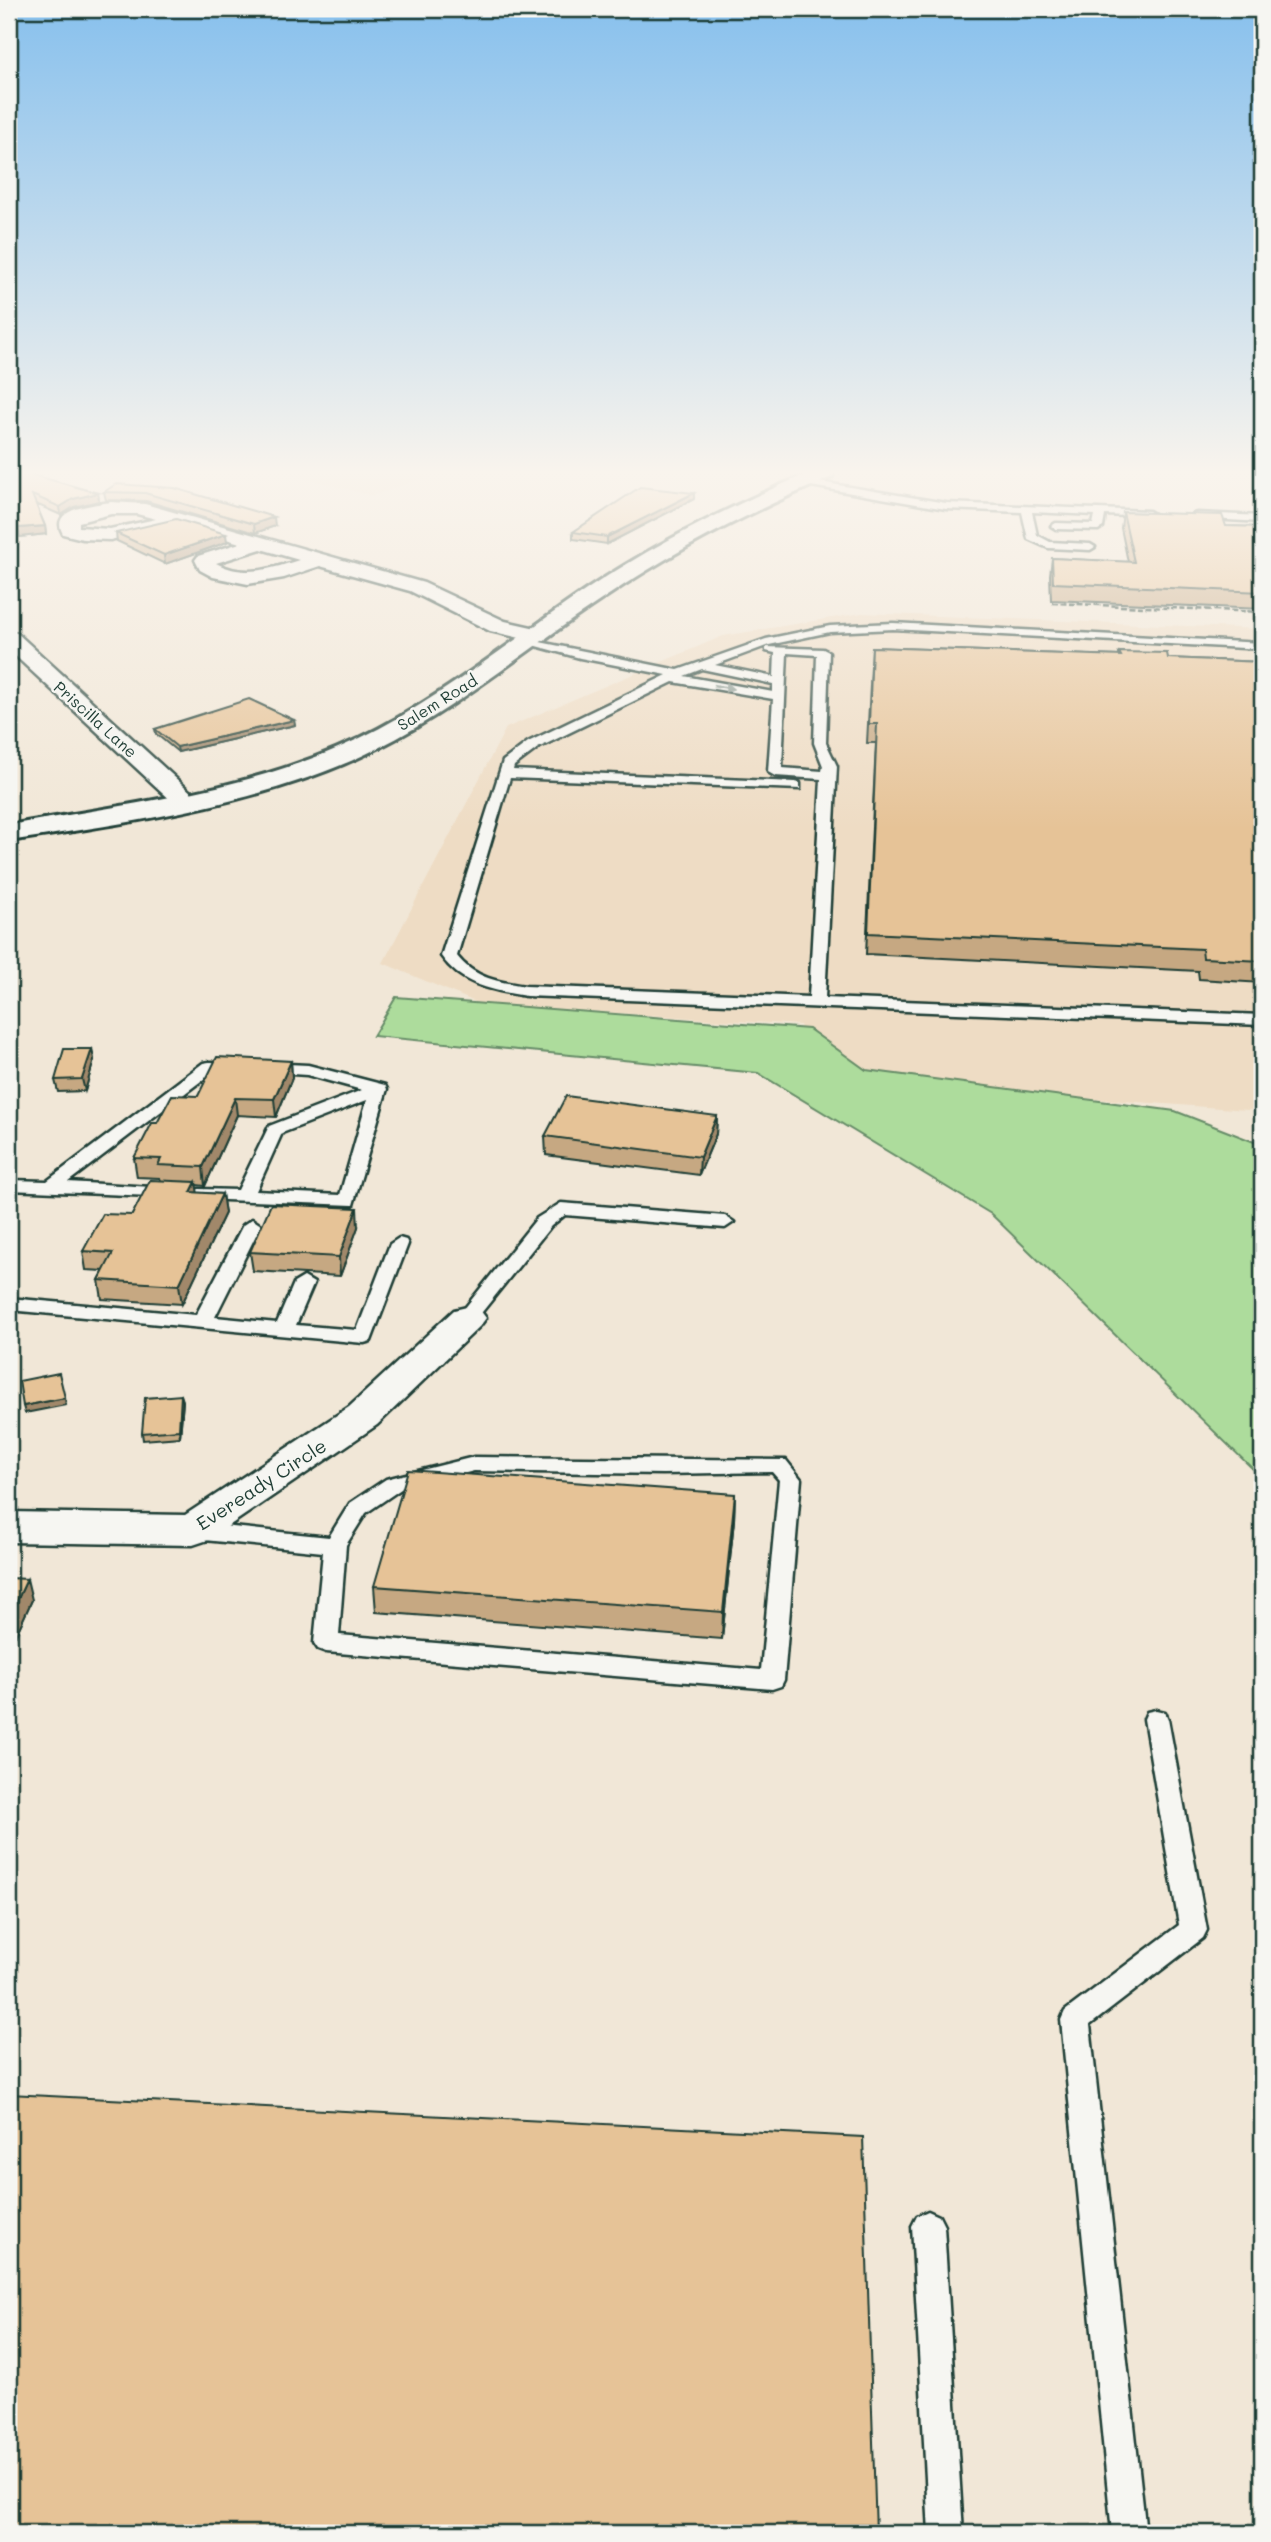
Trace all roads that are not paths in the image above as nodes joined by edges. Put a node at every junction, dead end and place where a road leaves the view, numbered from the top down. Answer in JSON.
{"nodes":[{"id":1,"x":427,"y":592,"type":"edge"},
{"id":2,"x":604,"y":592,"type":"edge"},
{"id":3,"x":9,"y":638,"type":"edge"},
{"id":4,"x":533,"y":638,"type":"junction"},
{"id":5,"x":1262,"y":646,"type":"edge"},
{"id":6,"x":749,"y":648,"type":"junction"},
{"id":7,"x":781,"y":650,"type":"junction"},
{"id":8,"x":701,"y":666,"type":"junction"},
{"id":9,"x":675,"y":676,"type":"junction"},
{"id":10,"x":778,"y":681,"type":"junction"},
{"id":11,"x":777,"y":696,"type":"junction"},
{"id":12,"x":505,"y":774,"type":"junction"},
{"id":13,"x":827,"y":781,"type":"junction"},
{"id":14,"x":185,"y":800,"type":"junction"},
{"id":15,"x":9,"y":833,"type":"edge"},
{"id":16,"x":817,"y":1003,"type":"junction"},
{"id":17,"x":1262,"y":1020,"type":"edge"},
{"id":18,"x":379,"y":1089,"type":"junction"},
{"id":19,"x":9,"y":1185,"type":"edge"},
{"id":20,"x":51,"y":1187,"type":"junction"},
{"id":21,"x":245,"y":1196,"type":"junction"},
{"id":22,"x":725,"y":1222,"type":"dead end"},
{"id":23,"x":252,"y":1225,"type":"dead end"},
{"id":24,"x":399,"y":1244,"type":"dead end"},
{"id":25,"x":304,"y":1283,"type":"dead end"},
{"id":26,"x":9,"y":1304,"type":"edge"},
{"id":27,"x":467,"y":1318,"type":"joint"},
{"id":28,"x":203,"y":1322,"type":"junction"},
{"id":29,"x":284,"y":1329,"type":"junction"},
{"id":30,"x":9,"y":1527,"type":"edge"},
{"id":31,"x":193,"y":1530,"type":"junction"},
{"id":32,"x":335,"y":1545,"type":"junction"},
{"id":33,"x":1156,"y":1719,"type":"dead end"},
{"id":34,"x":928,"y":2226,"type":"dead end"},
{"id":35,"x":946,"y":2533,"type":"edge"},
{"id":36,"x":1129,"y":2533,"type":"edge"}],
"edges":[{"from":1,"to":4,"type":"street"},
{"from":2,"to":4,"type":"main road","name":"Salem Road"},
{"from":3,"to":14,"type":"street","name":"Priscilla Lane"},
{"from":4,"to":9,"type":"lane"},
{"from":4,"to":14,"type":"main road","name":"Salem Road"},
{"from":5,"to":6,"type":"lane"},
{"from":6,"to":7,"type":"lane"},
{"from":6,"to":8,"type":"lane"},
{"from":7,"to":10,"type":"lane"},
{"from":7,"to":13,"type":"lane"},
{"from":8,"to":9,"type":"lane"},
{"from":8,"to":10,"type":"lane"},
{"from":9,"to":11,"type":"lane","one_way":true},
{"from":9,"to":12,"type":"lane"},
{"from":10,"to":11,"type":"lane"},
{"from":11,"to":13,"type":"lane"},
{"from":12,"to":13,"type":"lane"},
{"from":12,"to":16,"type":"lane"},
{"from":13,"to":16,"type":"lane"},
{"from":14,"to":15,"type":"main road","name":"Salem Road"},
{"from":16,"to":17,"type":"lane"},
{"from":18,"to":20,"type":"lane"},
{"from":18,"to":21,"type":"lane"},
{"from":18,"to":21,"type":"lane"},
{"from":19,"to":20,"type":"lane"},
{"from":20,"to":21,"type":"lane"},
{"from":22,"to":27,"type":"lane"},
{"from":23,"to":28,"type":"lane"},
{"from":24,"to":29,"type":"lane"},
{"from":25,"to":29,"type":"lane"},
{"from":26,"to":28,"type":"lane"},
{"from":27,"to":31,"type":"street","name":"Eveready Circle"},
{"from":28,"to":29,"type":"lane"},
{"from":30,"to":31,"type":"street","name":"Eveready Circle"},
{"from":31,"to":32,"type":"lane"},
{"from":32,"to":32,"type":"lane"},
{"from":33,"to":36,"type":"lane"},
{"from":34,"to":35,"type":"lane"}]}
